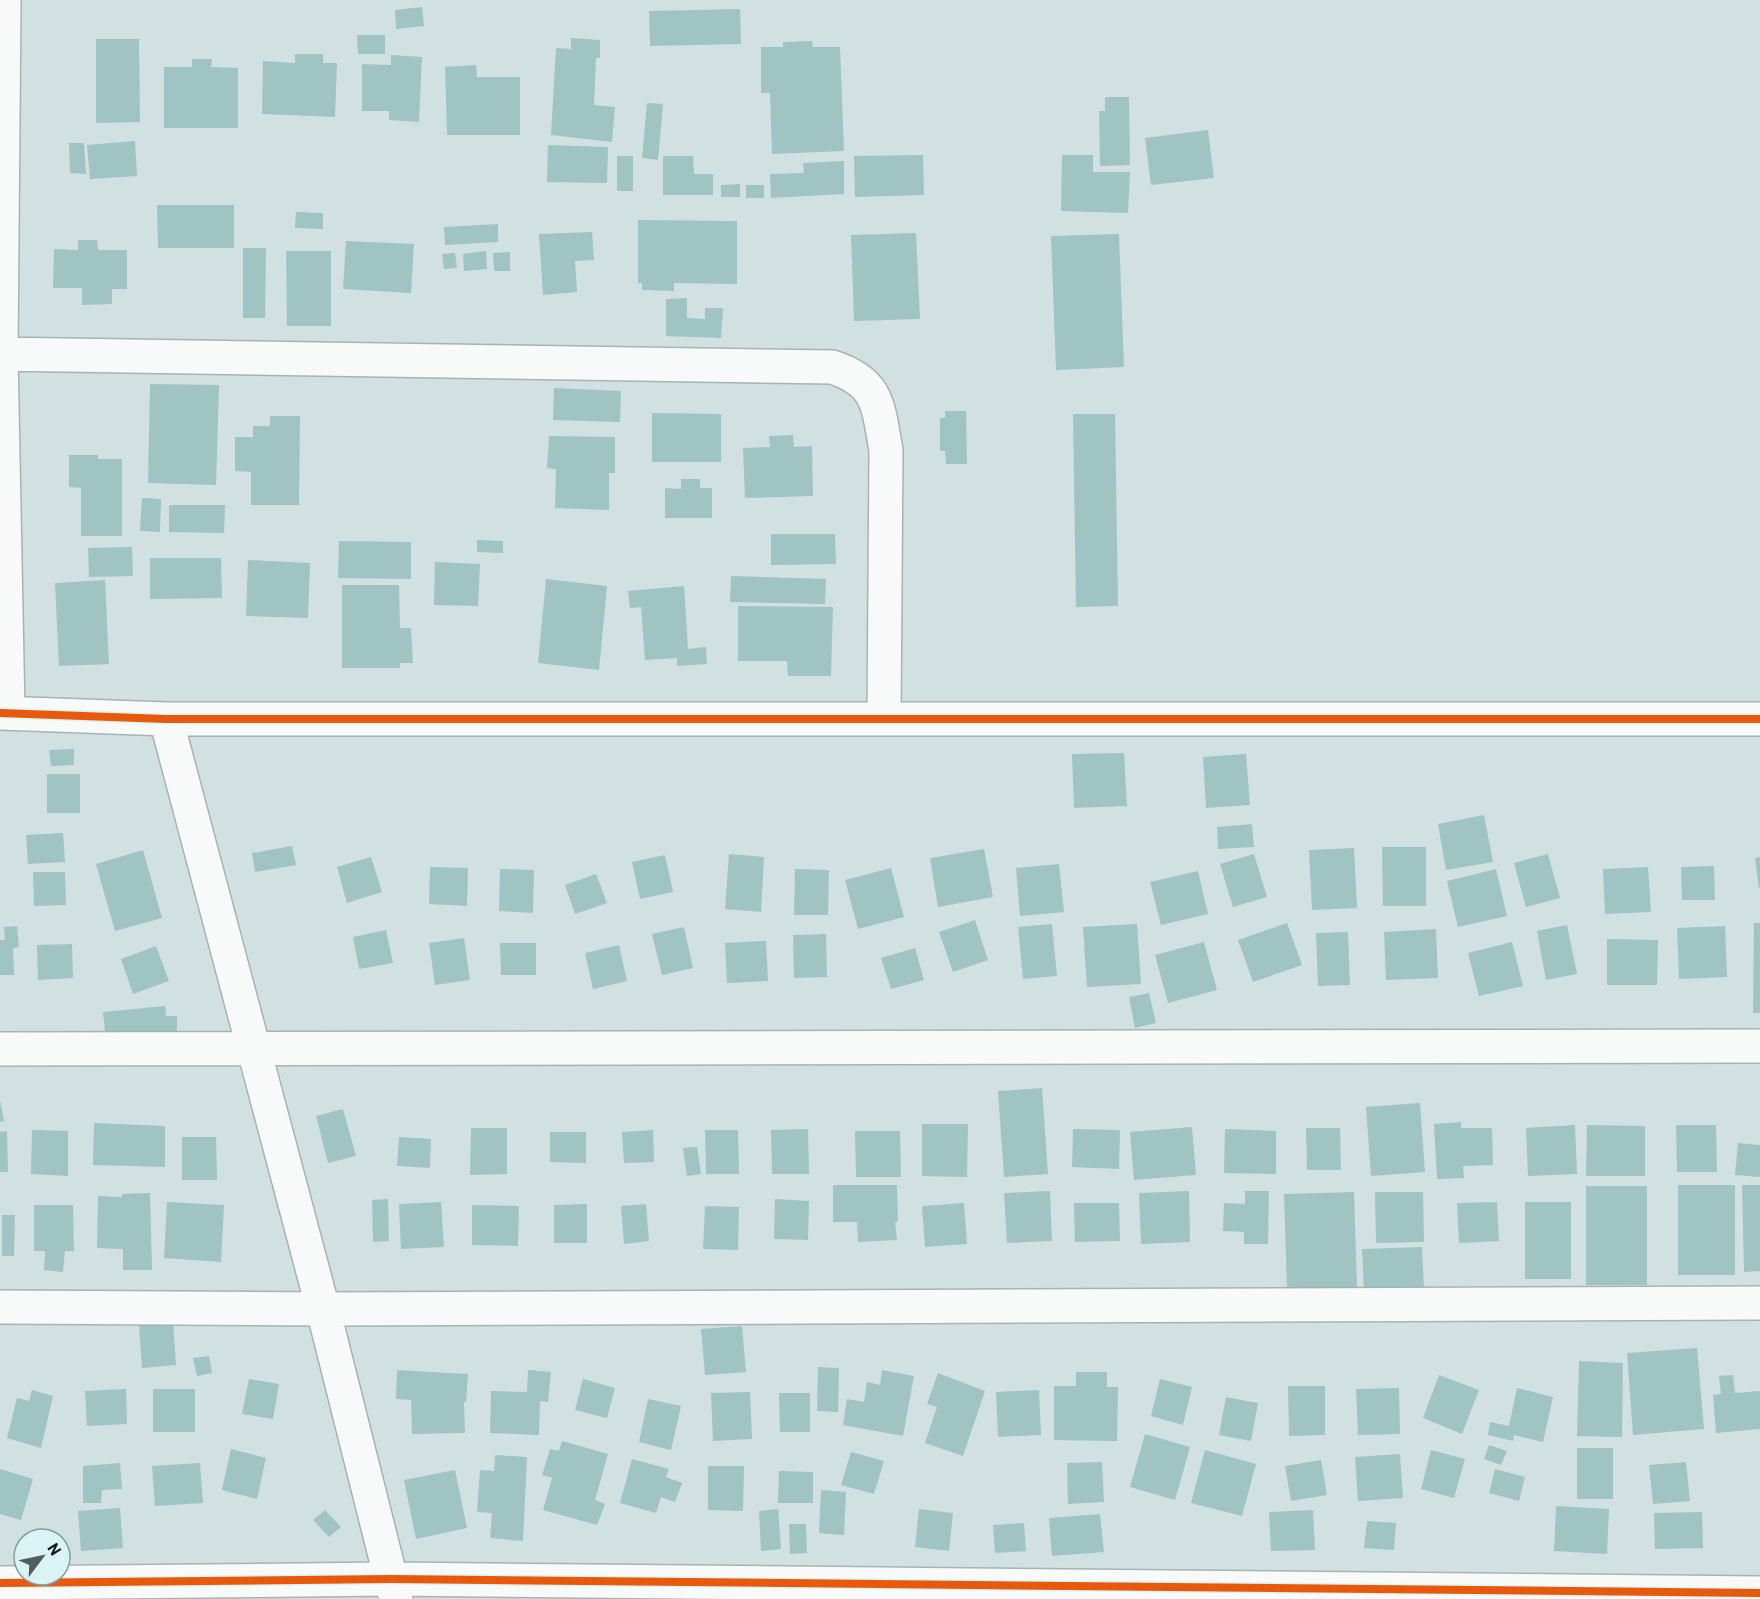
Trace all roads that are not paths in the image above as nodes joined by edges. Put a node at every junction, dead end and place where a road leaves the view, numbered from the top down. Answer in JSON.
{"nodes":[{"id":1,"x":4,"y":0,"type":"edge"},
{"id":2,"x":0,"y":354,"type":"edge"},
{"id":3,"x":4,"y":713,"type":"edge"},
{"id":4,"x":166,"y":719,"type":"junction"},
{"id":5,"x":884,"y":719,"type":"junction"},
{"id":6,"x":1760,"y":719,"type":"edge"},
{"id":7,"x":1760,"y":1046,"type":"edge"},
{"id":8,"x":252,"y":1047,"type":"junction"},
{"id":9,"x":0,"y":1049,"type":"edge"},
{"id":10,"x":1760,"y":1303,"type":"edge"},
{"id":11,"x":0,"y":1307,"type":"edge"},
{"id":12,"x":323,"y":1309,"type":"junction"},
{"id":13,"x":0,"y":1583,"type":"edge"},
{"id":14,"x":393,"y":1589,"type":"edge"},
{"id":15,"x":1760,"y":1593,"type":"edge"}],
"edges":[{"from":1,"to":2,"type":"street"},
{"from":2,"to":3,"type":"street"},
{"from":2,"to":5,"type":"street"},
{"from":3,"to":4,"type":"street"},
{"from":4,"to":5,"type":"street"},
{"from":4,"to":8,"type":"street"},
{"from":5,"to":6,"type":"street"},
{"from":7,"to":8,"type":"street"},
{"from":8,"to":9,"type":"street"},
{"from":8,"to":12,"type":"street"},
{"from":10,"to":12,"type":"street"},
{"from":11,"to":12,"type":"street"},
{"from":12,"to":14,"type":"street"},
{"from":13,"to":14,"type":"street"},
{"from":14,"to":15,"type":"street"}]}
